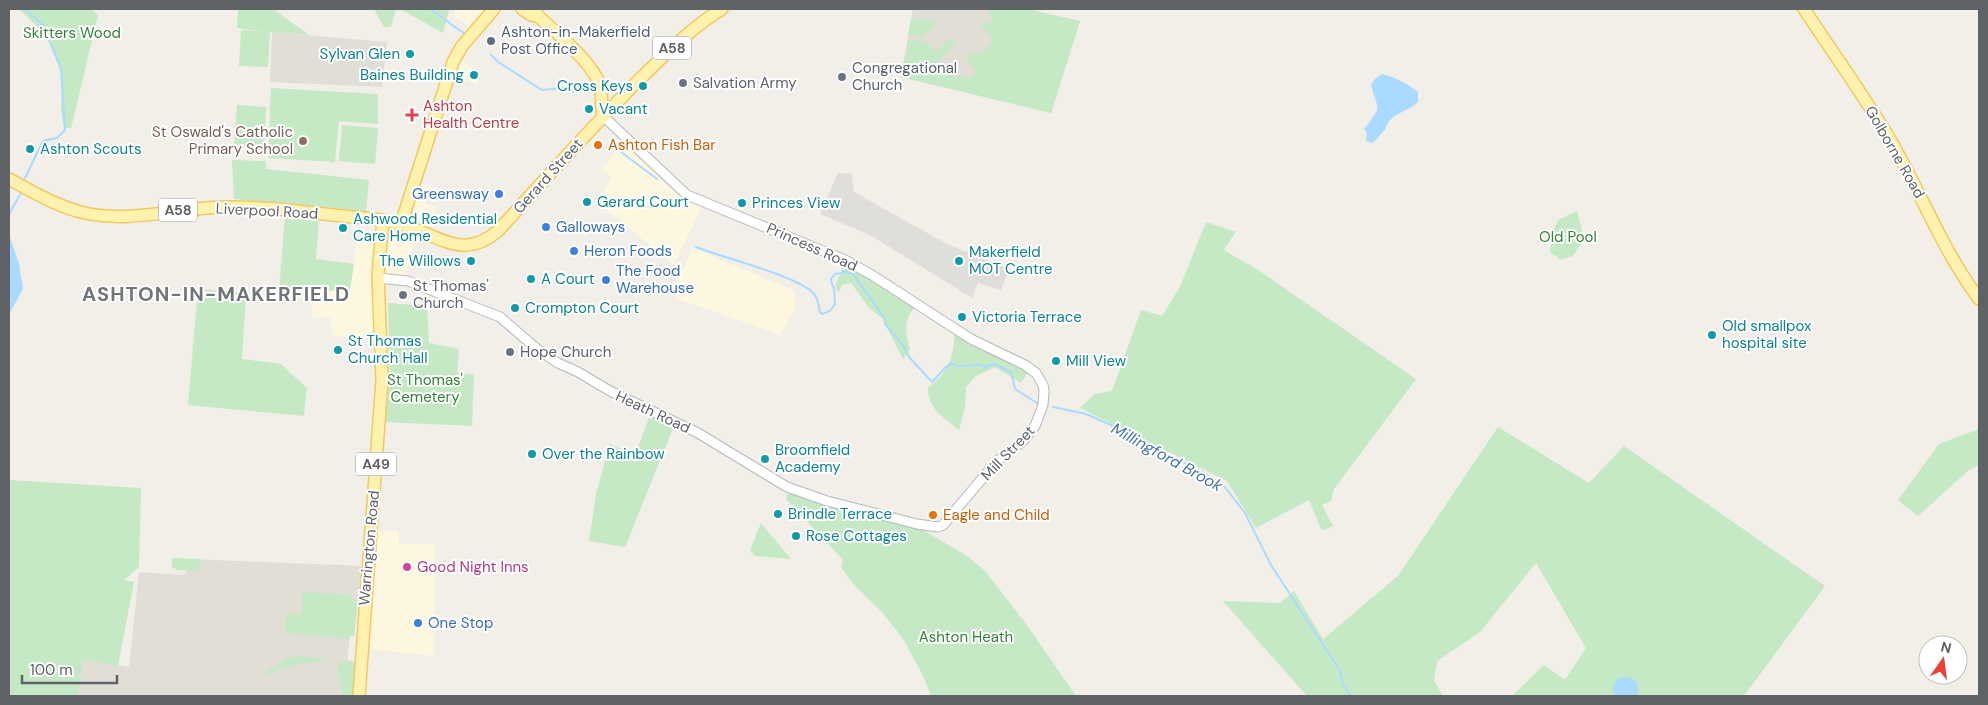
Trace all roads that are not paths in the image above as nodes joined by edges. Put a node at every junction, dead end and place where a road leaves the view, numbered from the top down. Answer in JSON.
{"nodes":[{"id":1,"x":494,"y":9,"type":"edge"},
{"id":2,"x":522,"y":9,"type":"edge"},
{"id":3,"x":722,"y":9,"type":"edge"},
{"id":4,"x":1804,"y":9,"type":"edge"},
{"id":5,"x":536,"y":13,"type":"edge"},
{"id":6,"x":596,"y":76,"type":"junction"},
{"id":7,"x":622,"y":97,"type":"junction"},
{"id":8,"x":604,"y":116,"type":"junction"},
{"id":9,"x":9,"y":179,"type":"edge"},
{"id":10,"x":383,"y":221,"type":"junction"},
{"id":11,"x":401,"y":224,"type":"junction"},
{"id":12,"x":378,"y":278,"type":"junction"},
{"id":13,"x":1979,"y":299,"type":"edge"},
{"id":14,"x":1030,"y":368,"type":"joint"},
{"id":15,"x":938,"y":527,"type":"joint"},
{"id":16,"x":358,"y":696,"type":"edge"}],
"edges":[{"from":1,"to":11,"type":"main road"},
{"from":2,"to":5,"type":"main road"},
{"from":3,"to":7,"type":"main road","number":"A58"},
{"from":4,"to":13,"type":"main road","name":"Golborne Road"},
{"from":5,"to":6,"type":"main road"},
{"from":6,"to":7,"type":"main road"},
{"from":6,"to":8,"type":"main road"},
{"from":7,"to":8,"type":"main road","name":"Gerard Street","number":"A58"},
{"from":8,"to":11,"type":"main road","name":"Gerard Street","number":"A58"},
{"from":8,"to":14,"type":"street","name":"Princess Road"},
{"from":9,"to":10,"type":"main road","name":"Liverpool Road","number":"A58"},
{"from":10,"to":11,"type":"main road","name":"Gerard Street","number":"A58"},
{"from":10,"to":12,"type":"main road","name":"Warrington Road","number":"A49"},
{"from":12,"to":15,"type":"street","name":"Heath Road"},
{"from":12,"to":16,"type":"main road","name":"Warrington Road","number":"A49"},
{"from":14,"to":15,"type":"street","name":"Mill Street"}]}
